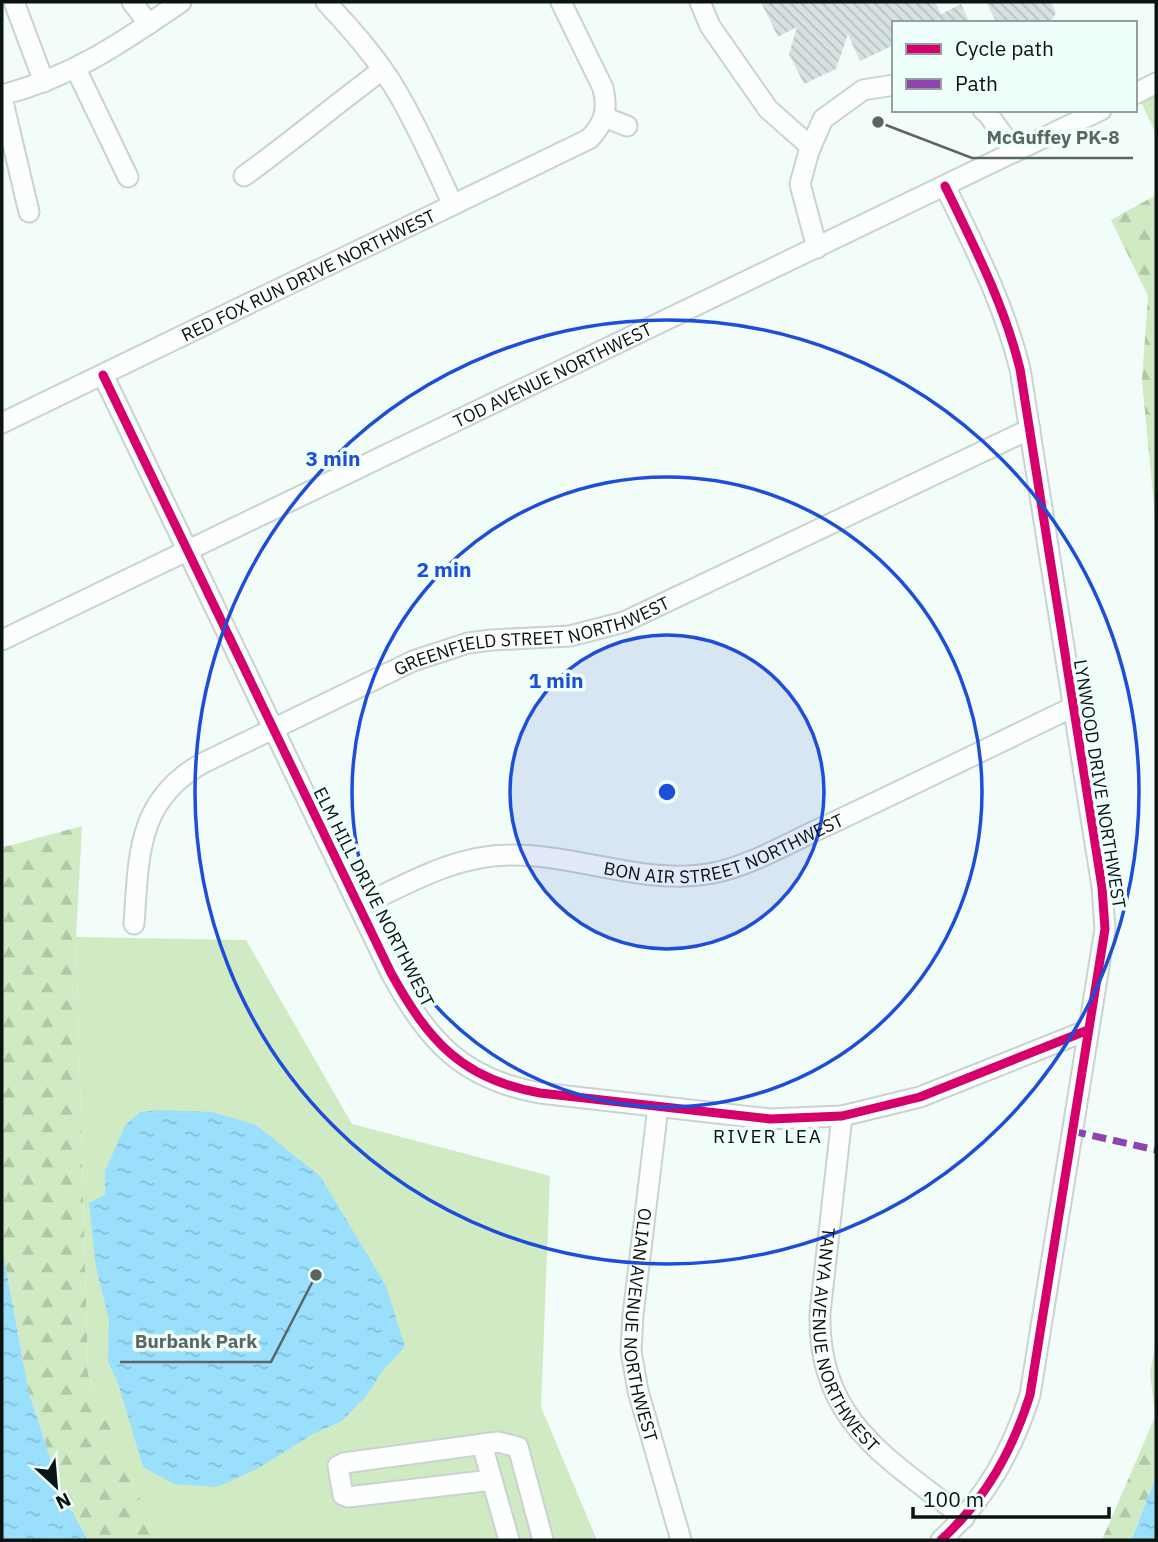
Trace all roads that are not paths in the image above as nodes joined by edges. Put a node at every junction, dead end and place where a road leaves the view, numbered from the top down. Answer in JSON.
{"nodes":[{"id":1,"x":13,"y":2,"type":"edge"},
{"id":2,"x":132,"y":2,"type":"edge"},
{"id":3,"x":181,"y":2,"type":"edge"},
{"id":4,"x":326,"y":2,"type":"edge"},
{"id":5,"x":561,"y":2,"type":"edge"},
{"id":6,"x":700,"y":2,"type":"edge"},
{"id":7,"x":149,"y":24,"type":"junction"},
{"id":8,"x":76,"y":69,"type":"junction"},
{"id":9,"x":382,"y":70,"type":"junction"},
{"id":10,"x":44,"y":82,"type":"junction"},
{"id":11,"x":1156,"y":83,"type":"edge"},
{"id":12,"x":892,"y":85,"type":"edge"},
{"id":13,"x":1137,"y":93,"type":"edge"},
{"id":14,"x":2,"y":97,"type":"edge"},
{"id":15,"x":986,"y":112,"type":"edge"},
{"id":16,"x":1097,"y":112,"type":"edge"},
{"id":17,"x":604,"y":117,"type":"junction"},
{"id":18,"x":626,"y":126,"type":"dead end"},
{"id":19,"x":811,"y":147,"type":"junction"},
{"id":20,"x":1014,"y":152,"type":"junction"},
{"id":21,"x":244,"y":176,"type":"dead end"},
{"id":22,"x":128,"y":177,"type":"dead end"},
{"id":23,"x":945,"y":186,"type":"junction"},
{"id":24,"x":453,"y":205,"type":"junction"},
{"id":25,"x":29,"y":212,"type":"dead end"},
{"id":26,"x":817,"y":248,"type":"junction"},
{"id":27,"x":103,"y":375,"type":"junction"},
{"id":28,"x":2,"y":423,"type":"edge"},
{"id":29,"x":1030,"y":429,"type":"junction"},
{"id":30,"x":187,"y":551,"type":"junction"},
{"id":31,"x":2,"y":640,"type":"edge"},
{"id":32,"x":1073,"y":707,"type":"junction"},
{"id":33,"x":273,"y":729,"type":"junction"},
{"id":34,"x":360,"y":906,"type":"junction"},
{"id":35,"x":134,"y":924,"type":"dead end"},
{"id":36,"x":1088,"y":1030,"type":"junction"},
{"id":37,"x":658,"y":1107,"type":"junction"},
{"id":38,"x":842,"y":1116,"type":"junction"},
{"id":39,"x":482,"y":1444,"type":"junction"},
{"id":40,"x":492,"y":1480,"type":"junction"},
{"id":41,"x":964,"y":1518,"type":"junction"},
{"id":42,"x":676,"y":1539,"type":"edge"},
{"id":43,"x":509,"y":1540,"type":"edge"},
{"id":44,"x":543,"y":1540,"type":"edge"},
{"id":45,"x":941,"y":1540,"type":"edge"}],
"edges":[{"from":1,"to":10,"type":"street"},
{"from":2,"to":7,"type":"street"},
{"from":3,"to":7,"type":"street"},
{"from":4,"to":9,"type":"street"},
{"from":5,"to":17,"type":"street"},
{"from":6,"to":19,"type":"street"},
{"from":7,"to":8,"type":"street"},
{"from":8,"to":10,"type":"street"},
{"from":8,"to":22,"type":"street"},
{"from":9,"to":21,"type":"street"},
{"from":9,"to":24,"type":"street"},
{"from":10,"to":14,"type":"street"},
{"from":11,"to":13,"type":"street"},
{"from":12,"to":19,"type":"street"},
{"from":14,"to":25,"type":"street"},
{"from":15,"to":20,"type":"street"},
{"from":16,"to":20,"type":"street","name":"TOD AVENUE NORTHWEST"},
{"from":17,"to":18,"type":"street"},
{"from":17,"to":24,"type":"street","name":"RED FOX RUN DRIVE NORTHWEST"},
{"from":19,"to":26,"type":"street"},
{"from":20,"to":23,"type":"street","name":"TOD AVENUE NORTHWEST"},
{"from":23,"to":26,"type":"street","name":"TOD AVENUE NORTHWEST"},
{"from":23,"to":29,"type":"street","name":"LYNWOOD DRIVE NORTHWEST"},
{"from":24,"to":27,"type":"street","name":"RED FOX RUN DRIVE NORTHWEST"},
{"from":26,"to":30,"type":"street","name":"TOD AVENUE NORTHWEST"},
{"from":27,"to":28,"type":"street","name":"RED FOX RUN DRIVE NORTHWEST"},
{"from":27,"to":30,"type":"street","name":"ELM HILL DRIVE NORTHWEST"},
{"from":29,"to":32,"type":"street","name":"LYNWOOD DRIVE NORTHWEST"},
{"from":29,"to":33,"type":"street","name":"GREENFIELD STREET NORTHWEST"},
{"from":30,"to":31,"type":"street","name":"TOD AVENUE NORTHWEST"},
{"from":30,"to":33,"type":"street","name":"ELM HILL DRIVE NORTHWEST"},
{"from":32,"to":34,"type":"street","name":"BON AIR STREET NORTHWEST"},
{"from":32,"to":36,"type":"street","name":"LYNWOOD DRIVE NORTHWEST"},
{"from":33,"to":34,"type":"street","name":"ELM HILL DRIVE NORTHWEST"},
{"from":33,"to":35,"type":"street","name":"GREENFIELD STREET NORTHWEST"},
{"from":34,"to":37,"type":"street","name":"ELM HILL DRIVE NORTHWEST"},
{"from":36,"to":38,"type":"street","name":"ELM HILL DRIVE NORTHWEST"},
{"from":36,"to":41,"type":"street","name":"LYNWOOD DRIVE NORTHWEST"},
{"from":37,"to":38,"type":"street","name":"ELM HILL DRIVE NORTHWEST"},
{"from":37,"to":42,"type":"street","name":"OLIAN AVENUE NORTHWEST"},
{"from":38,"to":41,"type":"street","name":"TANYA AVENUE NORTHWEST"},
{"from":39,"to":40,"type":"street"},
{"from":39,"to":40,"type":"street"},
{"from":39,"to":44,"type":"street"},
{"from":40,"to":43,"type":"street"},
{"from":41,"to":45,"type":"street","name":"LYNWOOD DRIVE NORTHWEST"}]}
